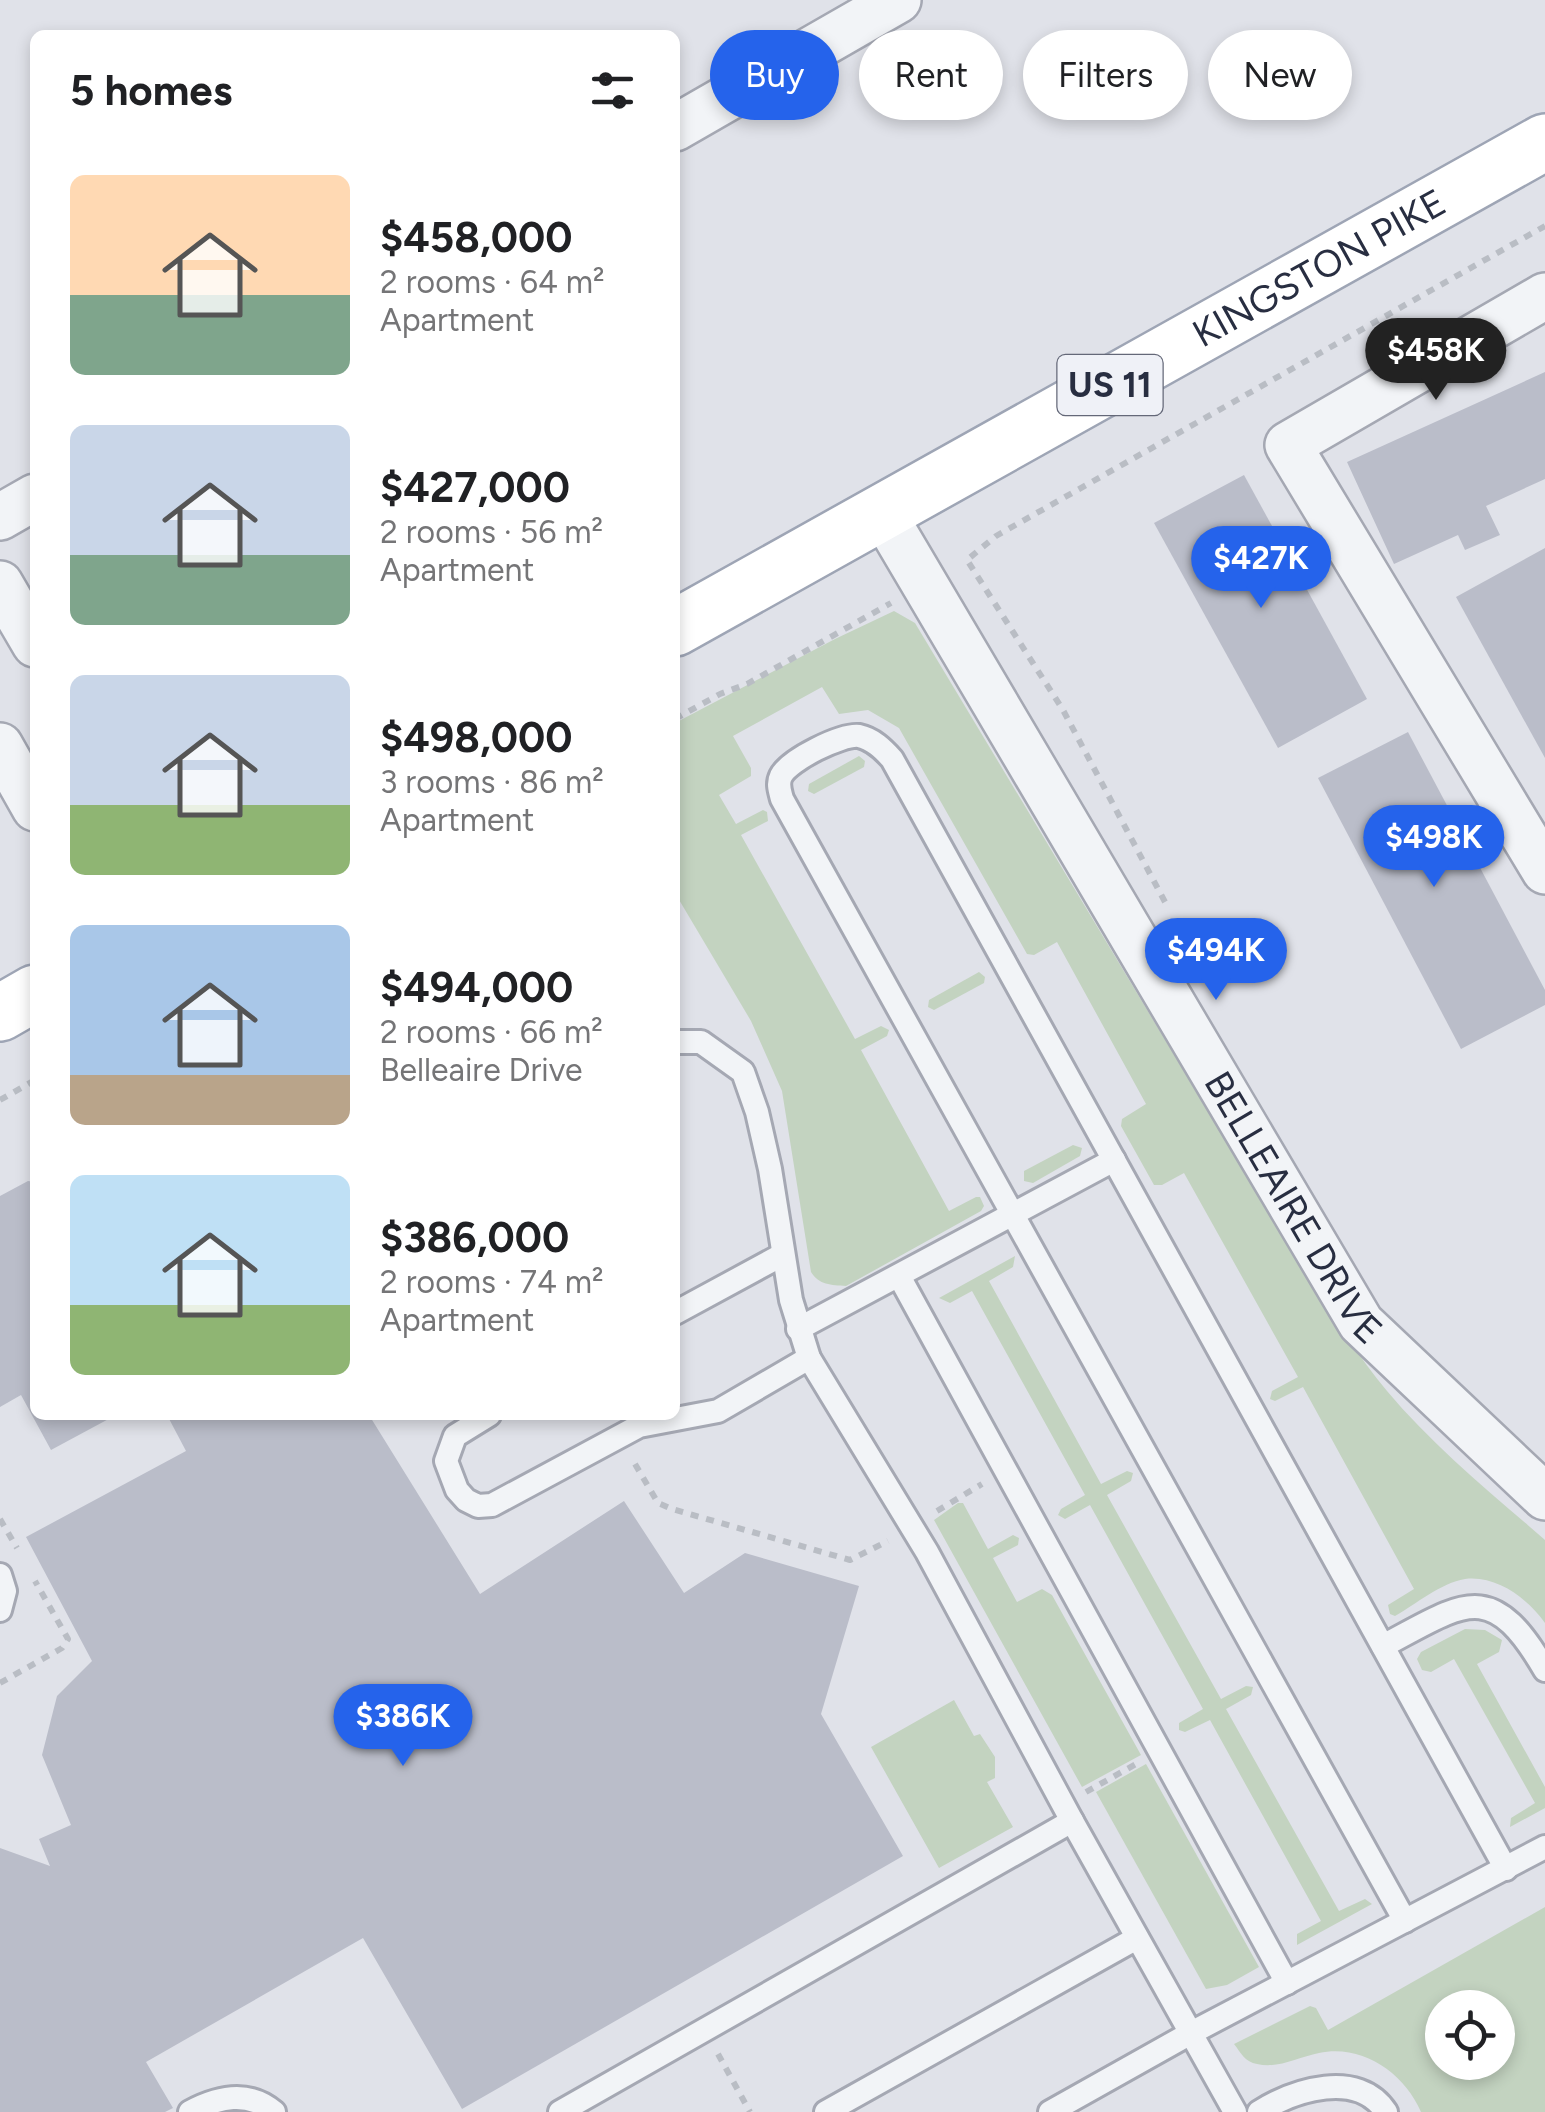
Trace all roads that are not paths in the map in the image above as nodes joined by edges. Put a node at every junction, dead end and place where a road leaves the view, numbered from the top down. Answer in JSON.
{"nodes":[{"id":1,"x":898,"y":0,"type":"edge"},
{"id":2,"x":680,"y":125,"type":"edge"},
{"id":3,"x":1545,"y":142,"type":"edge"},
{"id":4,"x":1545,"y":296,"type":"edge"},
{"id":5,"x":30,"y":500,"type":"edge"},
{"id":6,"x":882,"y":512,"type":"junction"},
{"id":7,"x":0,"y":517,"type":"edge"},
{"id":8,"x":0,"y":584,"type":"edge"},
{"id":9,"x":680,"y":625,"type":"edge"},
{"id":10,"x":30,"y":635,"type":"edge"},
{"id":11,"x":0,"y":746,"type":"edge"},
{"id":12,"x":30,"y":799,"type":"edge"},
{"id":13,"x":1545,"y":871,"type":"edge"},
{"id":14,"x":30,"y":996,"type":"edge"},
{"id":15,"x":0,"y":1013,"type":"edge"},
{"id":16,"x":680,"y":1042,"type":"edge"},
{"id":17,"x":1114,"y":1160,"type":"junction"},
{"id":18,"x":1013,"y":1214,"type":"junction"},
{"id":19,"x":782,"y":1255,"type":"junction"},
{"id":20,"x":899,"y":1276,"type":"junction"},
{"id":21,"x":680,"y":1310,"type":"edge"},
{"id":22,"x":798,"y":1329,"type":"junction"},
{"id":23,"x":809,"y":1358,"type":"junction"},
{"id":24,"x":680,"y":1418,"type":"edge"},
{"id":25,"x":481,"y":1420,"type":"edge"},
{"id":26,"x":671,"y":1420,"type":"edge"},
{"id":27,"x":1545,"y":1497,"type":"edge"},
{"id":28,"x":0,"y":1575,"type":"edge"},
{"id":29,"x":0,"y":1610,"type":"edge"},
{"id":30,"x":1383,"y":1646,"type":"junction"},
{"id":31,"x":1545,"y":1670,"type":"edge"},
{"id":32,"x":1072,"y":1821,"type":"junction"},
{"id":33,"x":1545,"y":1847,"type":"edge"},
{"id":34,"x":1506,"y":1869,"type":"junction"},
{"id":35,"x":1405,"y":1921,"type":"junction"},
{"id":36,"x":1137,"y":1938,"type":"junction"},
{"id":37,"x":1287,"y":1984,"type":"junction"},
{"id":38,"x":1191,"y":2034,"type":"junction"},
{"id":39,"x":190,"y":2112,"type":"edge"},
{"id":40,"x":274,"y":2112,"type":"edge"},
{"id":41,"x":560,"y":2112,"type":"edge"},
{"id":42,"x":826,"y":2112,"type":"edge"},
{"id":43,"x":1050,"y":2112,"type":"edge"},
{"id":44,"x":1235,"y":2112,"type":"edge"},
{"id":45,"x":1259,"y":2112,"type":"edge"},
{"id":46,"x":1386,"y":2112,"type":"edge"}],
"edges":[{"from":1,"to":2,"type":"street"},
{"from":3,"to":6,"type":"main road","name":"KINGSTON PIKE","number":"US 11"},
{"from":4,"to":13,"type":"street"},
{"from":5,"to":7,"type":"street"},
{"from":6,"to":9,"type":"main road","name":"KINGSTON PIKE","number":"US 11"},
{"from":6,"to":27,"type":"street","name":"BELLEAIRE DRIVE"},
{"from":8,"to":10,"type":"street"},
{"from":11,"to":12,"type":"street"},
{"from":14,"to":15,"type":"main road"},
{"from":16,"to":19,"type":"lane"},
{"from":17,"to":18,"type":"lane"},
{"from":17,"to":18,"type":"lane"},
{"from":17,"to":30,"type":"lane"},
{"from":18,"to":20,"type":"lane"},
{"from":18,"to":35,"type":"lane"},
{"from":19,"to":21,"type":"lane"},
{"from":19,"to":22,"type":"lane"},
{"from":20,"to":22,"type":"lane"},
{"from":20,"to":37,"type":"lane"},
{"from":22,"to":23,"type":"lane"},
{"from":23,"to":24,"type":"lane"},
{"from":23,"to":32,"type":"lane"},
{"from":25,"to":26,"type":"lane"},
{"from":28,"to":29,"type":"lane"},
{"from":30,"to":31,"type":"lane"},
{"from":30,"to":34,"type":"lane"},
{"from":32,"to":36,"type":"lane"},
{"from":32,"to":41,"type":"lane"},
{"from":33,"to":34,"type":"lane"},
{"from":34,"to":35,"type":"lane"},
{"from":35,"to":37,"type":"lane"},
{"from":36,"to":38,"type":"lane"},
{"from":36,"to":42,"type":"lane"},
{"from":37,"to":38,"type":"lane"},
{"from":38,"to":43,"type":"lane"},
{"from":38,"to":44,"type":"lane"},
{"from":39,"to":40,"type":"lane"},
{"from":45,"to":46,"type":"lane"}]}
